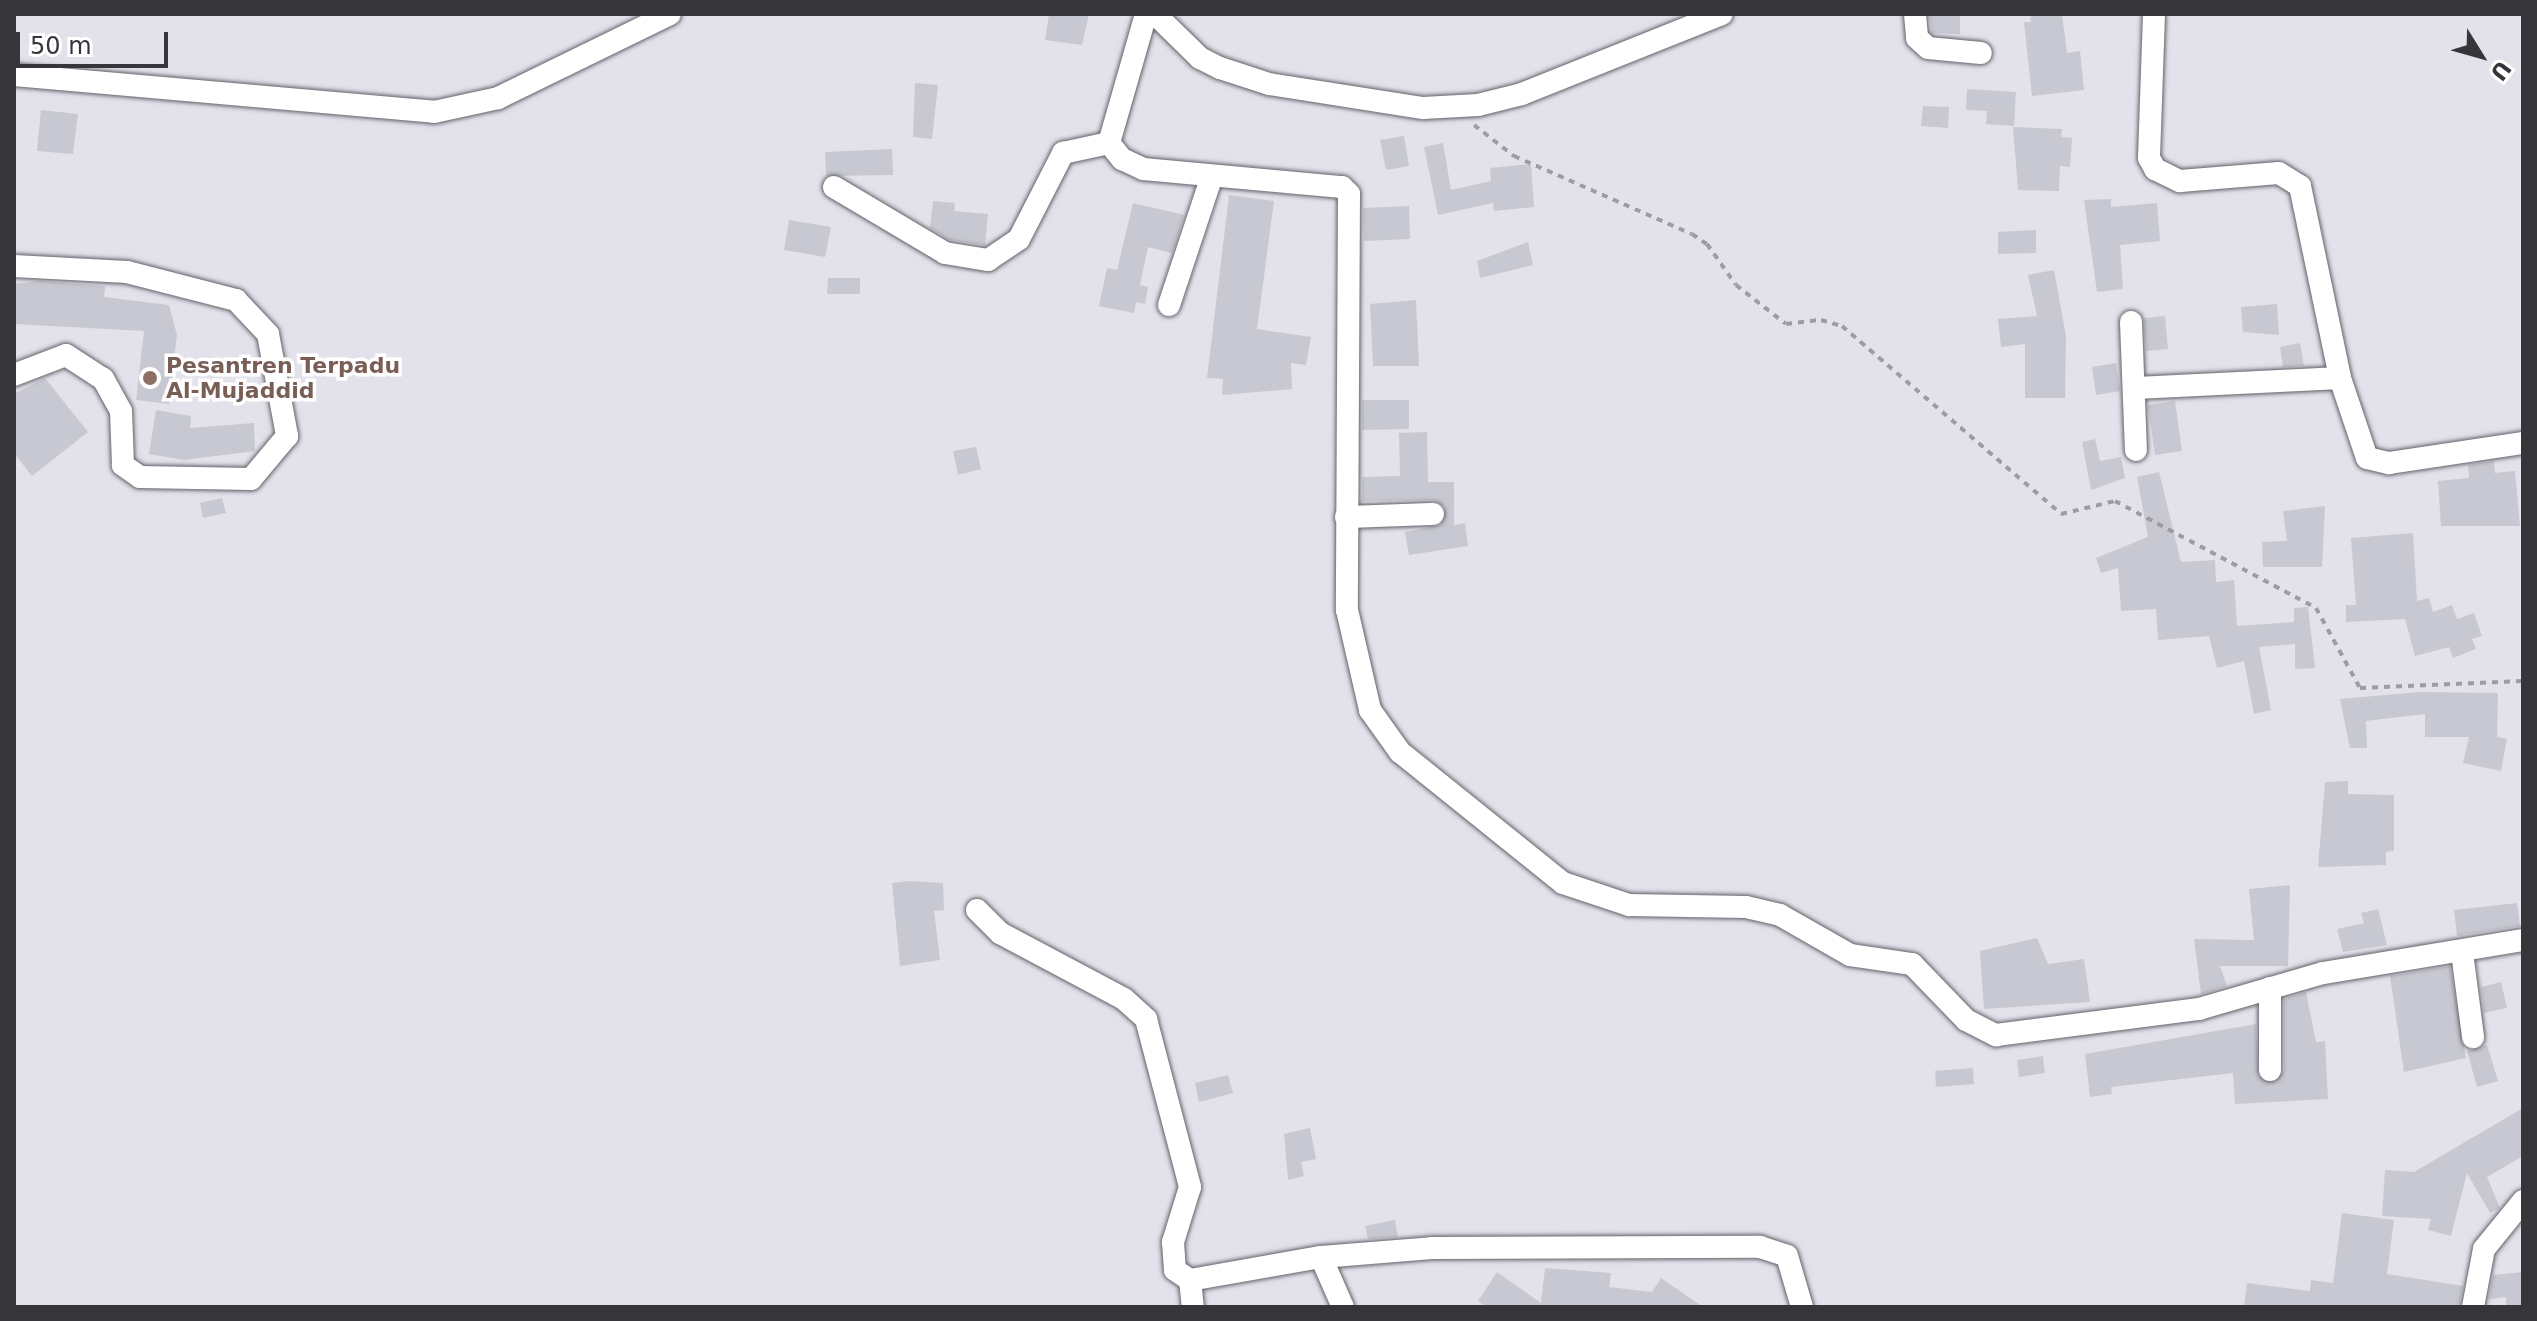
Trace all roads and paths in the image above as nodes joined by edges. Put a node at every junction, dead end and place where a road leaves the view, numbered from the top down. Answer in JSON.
{"nodes":[{"id":1,"x":670,"y":14,"type":"edge"},
{"id":2,"x":1146,"y":14,"type":"edge"},
{"id":3,"x":1155,"y":14,"type":"edge"},
{"id":4,"x":1722,"y":14,"type":"edge"},
{"id":5,"x":1915,"y":14,"type":"edge"},
{"id":6,"x":2154,"y":14,"type":"edge"},
{"id":7,"x":1981,"y":53,"type":"dead end"},
{"id":8,"x":14,"y":75,"type":"edge"},
{"id":9,"x":1459,"y":107,"type":"junction"},
{"id":10,"x":1109,"y":143,"type":"junction"},
{"id":11,"x":1211,"y":179,"type":"junction"},
{"id":12,"x":834,"y":187,"type":"dead end"},
{"id":13,"x":14,"y":266,"type":"edge"},
{"id":14,"x":1169,"y":305,"type":"dead end"},
{"id":15,"x":2131,"y":322,"type":"dead end"},
{"id":16,"x":14,"y":375,"type":"edge"},
{"id":17,"x":2340,"y":378,"type":"junction"},
{"id":18,"x":2137,"y":388,"type":"junction"},
{"id":19,"x":2523,"y":443,"type":"edge"},
{"id":20,"x":2136,"y":450,"type":"dead end"},
{"id":21,"x":1433,"y":514,"type":"dead end"},
{"id":22,"x":1346,"y":517,"type":"junction"},
{"id":23,"x":2523,"y":681,"type":"edge"},
{"id":24,"x":977,"y":910,"type":"dead end"},
{"id":25,"x":2523,"y":940,"type":"edge"},
{"id":26,"x":2462,"y":952,"type":"junction"},
{"id":27,"x":2270,"y":988,"type":"junction"},
{"id":28,"x":2473,"y":1037,"type":"dead end"},
{"id":29,"x":2270,"y":1070,"type":"dead end"},
{"id":30,"x":2523,"y":1201,"type":"edge"},
{"id":31,"x":1321,"y":1257,"type":"junction"},
{"id":32,"x":1190,"y":1280,"type":"junction"},
{"id":33,"x":1193,"y":1307,"type":"edge"},
{"id":34,"x":1343,"y":1307,"type":"edge"},
{"id":35,"x":1802,"y":1307,"type":"edge"},
{"id":36,"x":2473,"y":1307,"type":"edge"}],
"edges":[{"from":1,"to":8,"type":"street"},
{"from":2,"to":10,"type":"street"},
{"from":3,"to":9,"type":"street"},
{"from":4,"to":9,"type":"street"},
{"from":5,"to":7,"type":"street"},
{"from":6,"to":17,"type":"street"},
{"from":9,"to":23,"type":"path"},
{"from":10,"to":11,"type":"street"},
{"from":10,"to":12,"type":"street"},
{"from":11,"to":14,"type":"street"},
{"from":11,"to":22,"type":"street"},
{"from":13,"to":16,"type":"street"},
{"from":15,"to":18,"type":"street"},
{"from":17,"to":18,"type":"street"},
{"from":17,"to":19,"type":"street"},
{"from":18,"to":20,"type":"street"},
{"from":21,"to":22,"type":"street"},
{"from":22,"to":27,"type":"street"},
{"from":24,"to":32,"type":"street"},
{"from":25,"to":26,"type":"street"},
{"from":26,"to":27,"type":"street"},
{"from":26,"to":28,"type":"street"},
{"from":27,"to":29,"type":"street"},
{"from":30,"to":36,"type":"street"},
{"from":31,"to":32,"type":"street"},
{"from":31,"to":34,"type":"street"},
{"from":31,"to":35,"type":"street"},
{"from":32,"to":33,"type":"street"}]}
